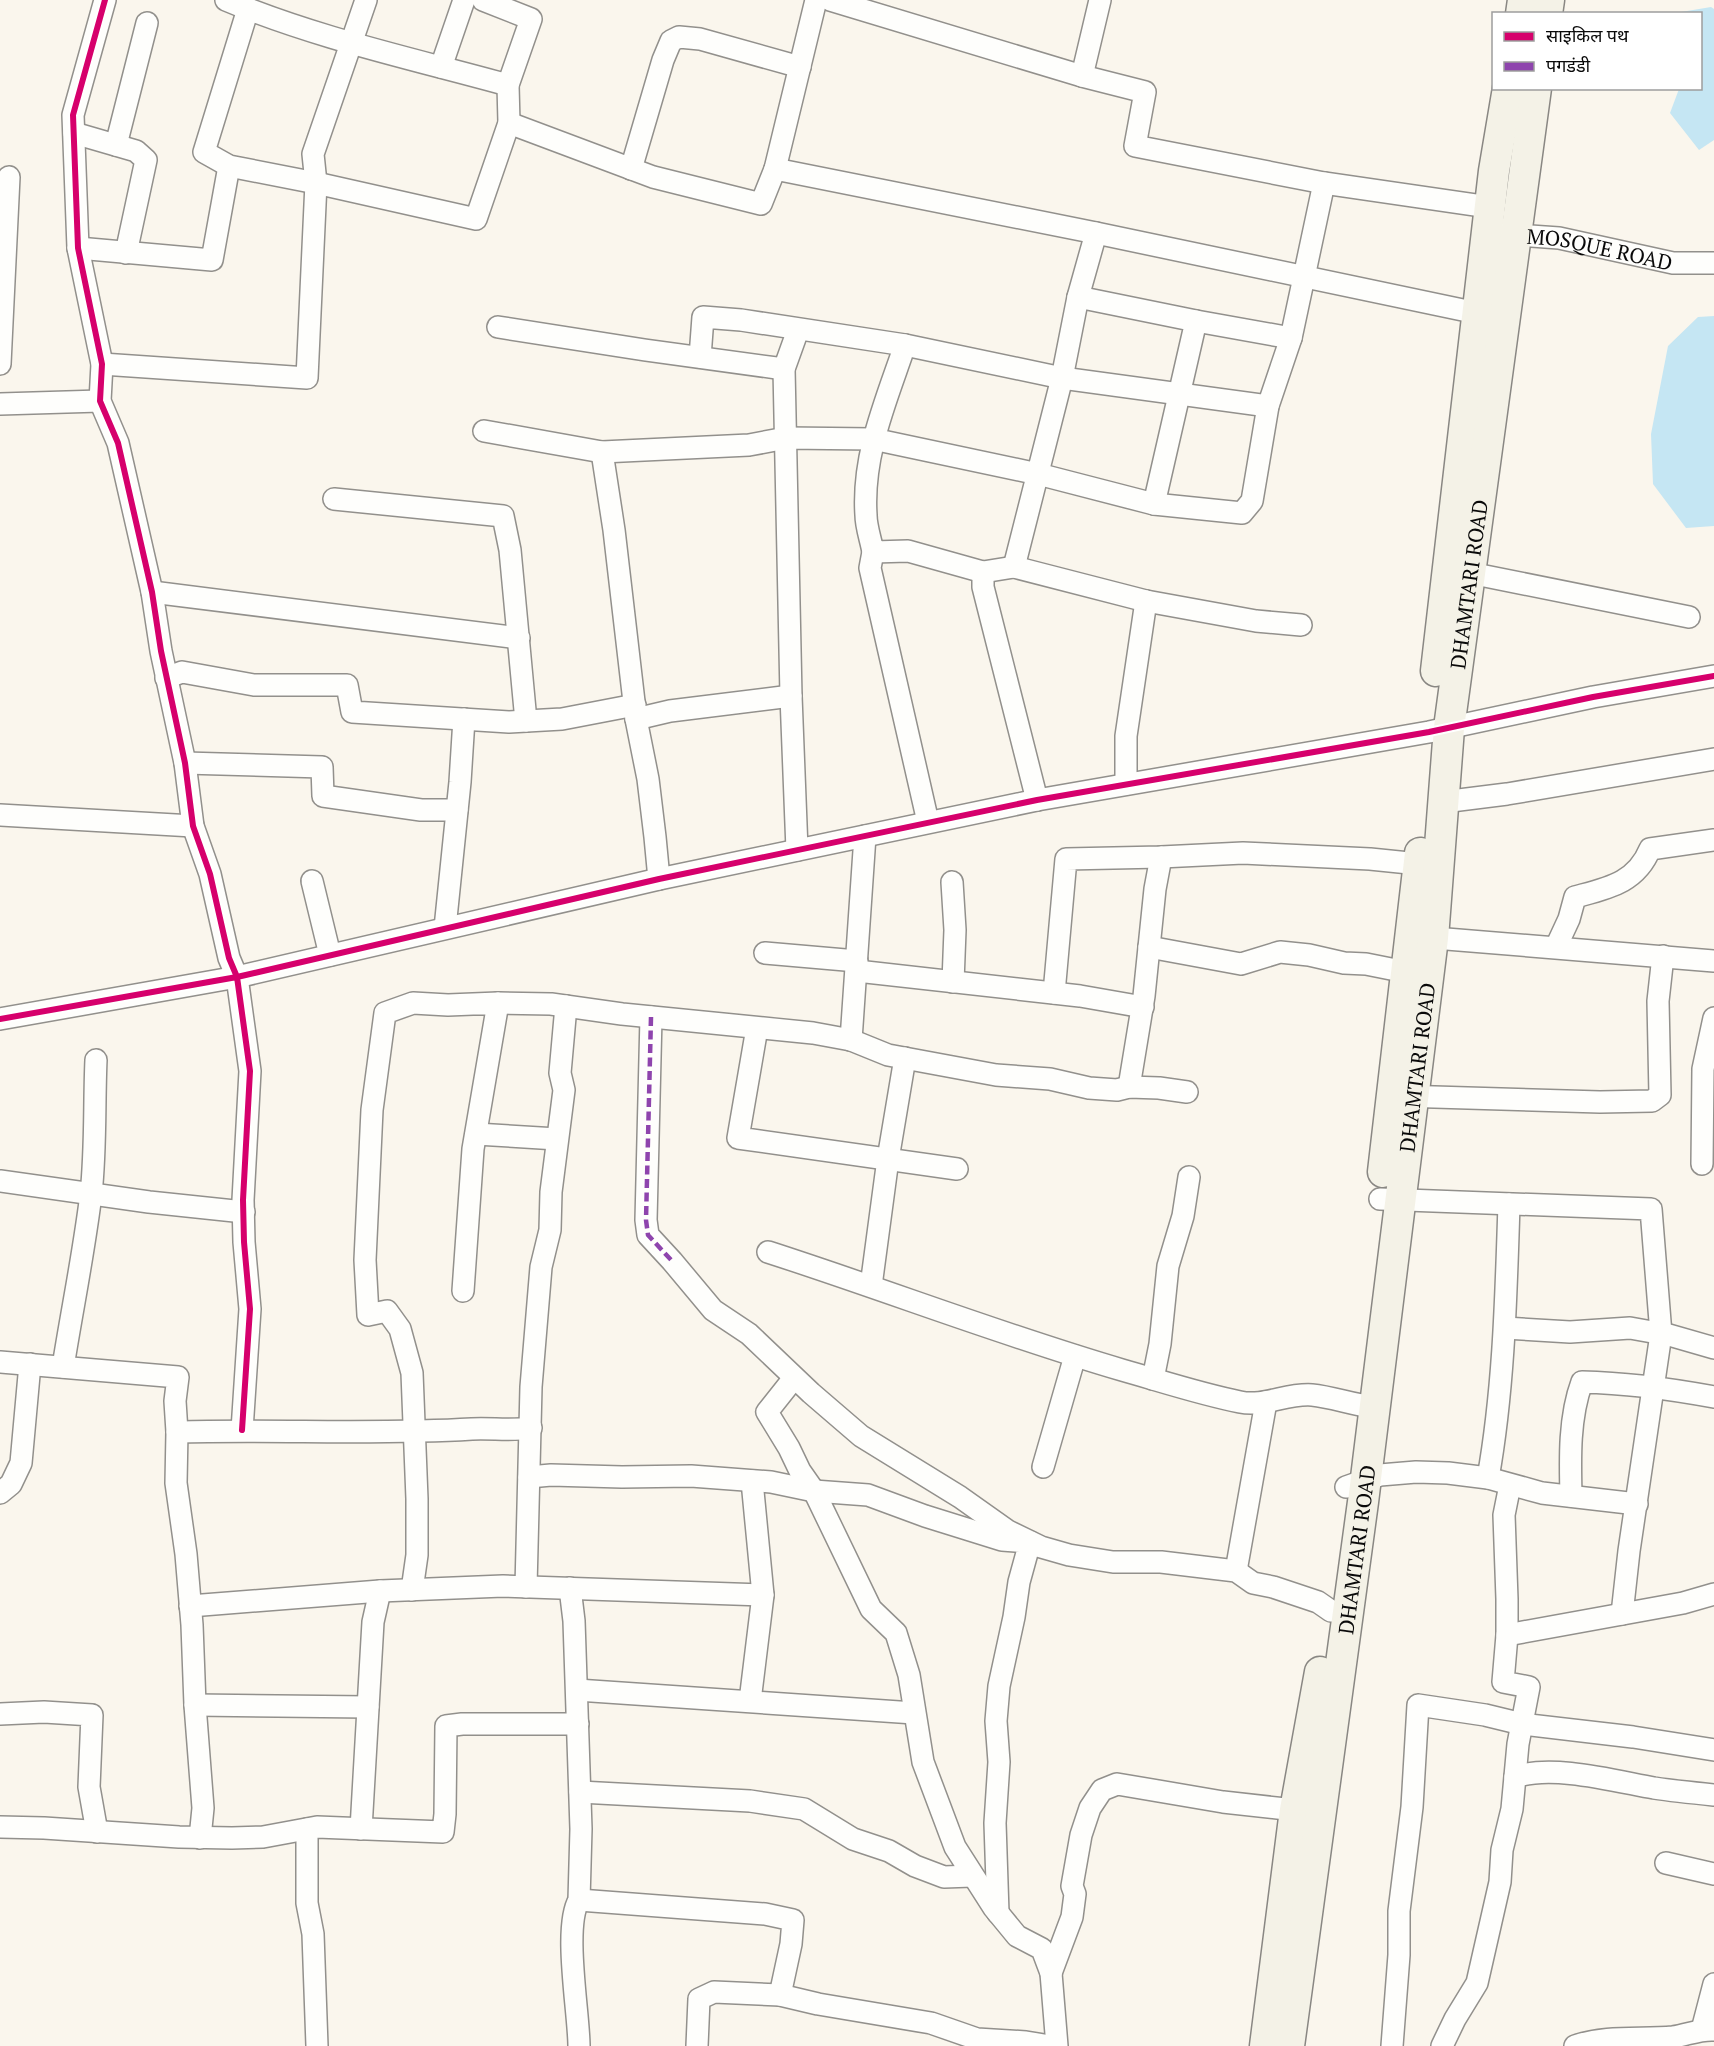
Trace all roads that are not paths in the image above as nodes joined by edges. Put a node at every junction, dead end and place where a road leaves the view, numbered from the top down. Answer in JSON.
{"nodes":[{"id":1,"x":105,"y":0,"type":"edge"},
{"id":2,"x":226,"y":0,"type":"edge"},
{"id":3,"x":366,"y":0,"type":"edge"},
{"id":4,"x":464,"y":0,"type":"edge"},
{"id":5,"x":483,"y":0,"type":"edge"},
{"id":6,"x":816,"y":0,"type":"edge"},
{"id":7,"x":830,"y":0,"type":"edge"},
{"id":8,"x":1100,"y":0,"type":"edge"},
{"id":9,"x":248,"y":9,"type":"junction"},
{"id":10,"x":147,"y":23,"type":"dead end"},
{"id":11,"x":351,"y":42,"type":"junction"},
{"id":12,"x":441,"y":67,"type":"junction"},
{"id":13,"x":800,"y":67,"type":"junction"},
{"id":14,"x":1082,"y":76,"type":"junction"},
{"id":15,"x":507,"y":85,"type":"junction"},
{"id":16,"x":1508,"y":90,"type":"edge"},
{"id":17,"x":1535,"y":90,"type":"edge"},
{"id":18,"x":509,"y":123,"type":"junction"},
{"id":19,"x":74,"y":133,"type":"junction"},
{"id":20,"x":116,"y":146,"type":"junction"},
{"id":21,"x":229,"y":166,"type":"junction"},
{"id":22,"x":631,"y":169,"type":"junction"},
{"id":23,"x":775,"y":169,"type":"junction"},
{"id":24,"x":9,"y":177,"type":"dead end"},
{"id":25,"x":316,"y":183,"type":"junction"},
{"id":26,"x":1324,"y":183,"type":"junction"},
{"id":27,"x":1497,"y":225,"type":"junction"},
{"id":28,"x":1096,"y":233,"type":"junction"},
{"id":29,"x":78,"y":248,"type":"junction"},
{"id":30,"x":126,"y":252,"type":"junction"},
{"id":31,"x":1714,"y":264,"type":"edge"},
{"id":32,"x":1305,"y":277,"type":"junction"},
{"id":33,"x":1078,"y":297,"type":"junction"},
{"id":34,"x":1477,"y":313,"type":"junction"},
{"id":35,"x":1196,"y":321,"type":"junction"},
{"id":36,"x":498,"y":327,"type":"dead end"},
{"id":37,"x":798,"y":330,"type":"junction"},
{"id":38,"x":1291,"y":338,"type":"junction"},
{"id":39,"x":905,"y":345,"type":"junction"},
{"id":40,"x":700,"y":357,"type":"junction"},
{"id":41,"x":0,"y":364,"type":"edge"},
{"id":42,"x":102,"y":364,"type":"junction"},
{"id":43,"x":784,"y":369,"type":"junction"},
{"id":44,"x":1062,"y":378,"type":"junction"},
{"id":45,"x":1180,"y":394,"type":"junction"},
{"id":46,"x":100,"y":401,"type":"junction"},
{"id":47,"x":0,"y":404,"type":"edge"},
{"id":48,"x":1268,"y":406,"type":"junction"},
{"id":49,"x":484,"y":430,"type":"dead end"},
{"id":50,"x":786,"y":438,"type":"junction"},
{"id":51,"x":873,"y":439,"type":"junction"},
{"id":52,"x":602,"y":452,"type":"junction"},
{"id":53,"x":1038,"y":474,"type":"junction"},
{"id":54,"x":334,"y":499,"type":"dead end"},
{"id":55,"x":1154,"y":504,"type":"junction"},
{"id":56,"x":873,"y":552,"type":"junction"},
{"id":57,"x":1014,"y":567,"type":"junction"},
{"id":58,"x":983,"y":572,"type":"junction"},
{"id":59,"x":1470,"y":573,"type":"junction"},
{"id":60,"x":152,"y":592,"type":"junction"},
{"id":61,"x":1146,"y":601,"type":"junction"},
{"id":62,"x":1689,"y":617,"type":"dead end"},
{"id":63,"x":1300,"y":625,"type":"dead end"},
{"id":64,"x":519,"y":638,"type":"junction"},
{"id":65,"x":1714,"y":676,"type":"edge"},
{"id":66,"x":166,"y":678,"type":"junction"},
{"id":67,"x":791,"y":696,"type":"junction"},
{"id":68,"x":635,"y":712,"type":"junction"},
{"id":69,"x":464,"y":720,"type":"junction"},
{"id":70,"x":526,"y":721,"type":"junction"},
{"id":71,"x":1439,"y":730,"type":"junction"},
{"id":72,"x":1714,"y":759,"type":"edge"},
{"id":73,"x":185,"y":763,"type":"junction"},
{"id":74,"x":1126,"y":784,"type":"junction"},
{"id":75,"x":1037,"y":800,"type":"junction"},
{"id":76,"x":1443,"y":802,"type":"junction"},
{"id":77,"x":457,"y":810,"type":"junction"},
{"id":78,"x":0,"y":815,"type":"edge"},
{"id":79,"x":928,"y":822,"type":"junction"},
{"id":80,"x":193,"y":826,"type":"junction"},
{"id":81,"x":865,"y":836,"type":"junction"},
{"id":82,"x":1714,"y":840,"type":"edge"},
{"id":83,"x":797,"y":850,"type":"junction"},
{"id":84,"x":1161,"y":858,"type":"junction"},
{"id":85,"x":1419,"y":864,"type":"junction"},
{"id":86,"x":659,"y":879,"type":"junction"},
{"id":87,"x":312,"y":881,"type":"dead end"},
{"id":88,"x":952,"y":882,"type":"dead end"},
{"id":89,"x":445,"y":928,"type":"junction"},
{"id":90,"x":1422,"y":938,"type":"junction"},
{"id":91,"x":1149,"y":947,"type":"junction"},
{"id":92,"x":1556,"y":947,"type":"junction"},
{"id":93,"x":765,"y":954,"type":"dead end"},
{"id":94,"x":330,"y":955,"type":"junction"},
{"id":95,"x":1663,"y":956,"type":"junction"},
{"id":96,"x":1714,"y":961,"type":"edge"},
{"id":97,"x":857,"y":966,"type":"junction"},
{"id":98,"x":1406,"y":972,"type":"junction"},
{"id":99,"x":237,"y":976,"type":"junction"},
{"id":100,"x":953,"y":982,"type":"junction"},
{"id":101,"x":1054,"y":993,"type":"junction"},
{"id":102,"x":498,"y":1003,"type":"junction"},
{"id":103,"x":567,"y":1006,"type":"junction"},
{"id":104,"x":1143,"y":1007,"type":"junction"},
{"id":105,"x":651,"y":1017,"type":"junction"},
{"id":106,"x":1714,"y":1018,"type":"edge"},
{"id":107,"x":0,"y":1019,"type":"edge"},
{"id":108,"x":757,"y":1028,"type":"junction"},
{"id":109,"x":851,"y":1040,"type":"junction"},
{"id":110,"x":905,"y":1058,"type":"junction"},
{"id":111,"x":96,"y":1060,"type":"dead end"},
{"id":112,"x":1129,"y":1087,"type":"junction"},
{"id":113,"x":1187,"y":1092,"type":"dead end"},
{"id":114,"x":1403,"y":1096,"type":"junction"},
{"id":115,"x":476,"y":1134,"type":"junction"},
{"id":116,"x":557,"y":1139,"type":"junction"},
{"id":117,"x":888,"y":1159,"type":"junction"},
{"id":118,"x":1702,"y":1164,"type":"dead end"},
{"id":119,"x":957,"y":1169,"type":"dead end"},
{"id":120,"x":1189,"y":1177,"type":"dead end"},
{"id":121,"x":0,"y":1181,"type":"edge"},
{"id":122,"x":91,"y":1194,"type":"junction"},
{"id":123,"x":1389,"y":1199,"type":"junction"},
{"id":124,"x":1509,"y":1204,"type":"junction"},
{"id":125,"x":244,"y":1212,"type":"junction"},
{"id":126,"x":768,"y":1252,"type":"dead end"},
{"id":127,"x":871,"y":1286,"type":"junction"},
{"id":128,"x":463,"y":1291,"type":"dead end"},
{"id":129,"x":1504,"y":1328,"type":"junction"},
{"id":130,"x":1661,"y":1334,"type":"junction"},
{"id":131,"x":1714,"y":1348,"type":"edge"},
{"id":132,"x":1075,"y":1356,"type":"junction"},
{"id":133,"x":0,"y":1362,"type":"edge"},
{"id":134,"x":30,"y":1364,"type":"junction"},
{"id":135,"x":63,"y":1367,"type":"junction"},
{"id":136,"x":794,"y":1378,"type":"junction"},
{"id":137,"x":1153,"y":1379,"type":"junction"},
{"id":138,"x":1653,"y":1388,"type":"junction"},
{"id":139,"x":1714,"y":1398,"type":"edge"},
{"id":140,"x":1266,"y":1402,"type":"junction"},
{"id":141,"x":1365,"y":1406,"type":"junction"},
{"id":142,"x":531,"y":1428,"type":"junction"},
{"id":143,"x":243,"y":1430,"type":"junction"},
{"id":144,"x":177,"y":1432,"type":"junction"},
{"id":145,"x":414,"y":1432,"type":"junction"},
{"id":146,"x":1043,"y":1467,"type":"dead end"},
{"id":147,"x":529,"y":1477,"type":"junction"},
{"id":148,"x":1488,"y":1478,"type":"junction"},
{"id":149,"x":752,"y":1481,"type":"junction"},
{"id":150,"x":1355,"y":1483,"type":"junction"},
{"id":151,"x":1510,"y":1485,"type":"junction"},
{"id":152,"x":814,"y":1491,"type":"junction"},
{"id":153,"x":0,"y":1493,"type":"edge"},
{"id":154,"x":1571,"y":1496,"type":"junction"},
{"id":155,"x":1637,"y":1504,"type":"junction"},
{"id":156,"x":1030,"y":1542,"type":"junction"},
{"id":157,"x":1236,"y":1571,"type":"junction"},
{"id":158,"x":526,"y":1587,"type":"junction"},
{"id":159,"x":570,"y":1588,"type":"junction"},
{"id":160,"x":380,"y":1590,"type":"junction"},
{"id":161,"x":412,"y":1590,"type":"junction"},
{"id":162,"x":1714,"y":1594,"type":"edge"},
{"id":163,"x":763,"y":1595,"type":"junction"},
{"id":164,"x":190,"y":1606,"type":"junction"},
{"id":165,"x":1331,"y":1611,"type":"junction"},
{"id":166,"x":1622,"y":1614,"type":"junction"},
{"id":167,"x":1507,"y":1635,"type":"junction"},
{"id":168,"x":577,"y":1690,"type":"junction"},
{"id":169,"x":750,"y":1701,"type":"junction"},
{"id":170,"x":195,"y":1705,"type":"junction"},
{"id":171,"x":368,"y":1707,"type":"junction"},
{"id":172,"x":914,"y":1713,"type":"junction"},
{"id":173,"x":0,"y":1714,"type":"edge"},
{"id":174,"x":578,"y":1724,"type":"junction"},
{"id":175,"x":1522,"y":1724,"type":"junction"},
{"id":176,"x":1714,"y":1750,"type":"edge"},
{"id":177,"x":1515,"y":1776,"type":"junction"},
{"id":178,"x":580,"y":1792,"type":"junction"},
{"id":179,"x":1714,"y":1795,"type":"edge"},
{"id":180,"x":1295,"y":1810,"type":"junction"},
{"id":181,"x":0,"y":1827,"type":"edge"},
{"id":182,"x":307,"y":1829,"type":"junction"},
{"id":183,"x":361,"y":1829,"type":"junction"},
{"id":184,"x":97,"y":1832,"type":"junction"},
{"id":185,"x":200,"y":1838,"type":"junction"},
{"id":186,"x":1666,"y":1863,"type":"dead end"},
{"id":187,"x":1714,"y":1874,"type":"edge"},
{"id":188,"x":972,"y":1876,"type":"junction"},
{"id":189,"x":579,"y":1900,"type":"junction"},
{"id":190,"x":998,"y":1913,"type":"junction"},
{"id":191,"x":1051,"y":1972,"type":"junction"},
{"id":192,"x":1714,"y":1984,"type":"edge"},
{"id":193,"x":780,"y":1995,"type":"junction"},
{"id":194,"x":1708,"y":2030,"type":"edge"},
{"id":195,"x":317,"y":2046,"type":"edge"},
{"id":196,"x":579,"y":2046,"type":"edge"},
{"id":197,"x":697,"y":2046,"type":"edge"},
{"id":198,"x":1050,"y":2046,"type":"edge"},
{"id":199,"x":1057,"y":2046,"type":"edge"},
{"id":200,"x":1265,"y":2046,"type":"edge"},
{"id":201,"x":1289,"y":2046,"type":"edge"},
{"id":202,"x":1392,"y":2046,"type":"edge"},
{"id":203,"x":1442,"y":2046,"type":"edge"},
{"id":204,"x":1575,"y":2046,"type":"edge"}],
"edges":[{"from":1,"to":19,"type":"street"},
{"from":2,"to":9,"type":"street"},
{"from":3,"to":11,"type":"street"},
{"from":4,"to":12,"type":"street"},
{"from":5,"to":15,"type":"street"},
{"from":6,"to":13,"type":"street"},
{"from":7,"to":14,"type":"street"},
{"from":8,"to":14,"type":"street"},
{"from":9,"to":11,"type":"street"},
{"from":9,"to":21,"type":"street"},
{"from":10,"to":20,"type":"street"},
{"from":11,"to":12,"type":"street"},
{"from":11,"to":25,"type":"street"},
{"from":12,"to":15,"type":"street"},
{"from":13,"to":22,"type":"street"},
{"from":13,"to":23,"type":"street"},
{"from":14,"to":26,"type":"street","name":"MOSQUE ROAD"},
{"from":15,"to":18,"type":"street"},
{"from":16,"to":27,"type":"main road"},
{"from":17,"to":27,"type":"main road","name":"DHAMTARI ROAD"},
{"from":18,"to":22,"type":"street"},
{"from":18,"to":25,"type":"street"},
{"from":19,"to":20,"type":"street"},
{"from":19,"to":29,"type":"street"},
{"from":20,"to":30,"type":"street"},
{"from":21,"to":25,"type":"street"},
{"from":21,"to":30,"type":"street"},
{"from":22,"to":23,"type":"street"},
{"from":23,"to":28,"type":"street"},
{"from":24,"to":41,"type":"street"},
{"from":25,"to":42,"type":"street"},
{"from":26,"to":27,"type":"street","name":"MOSQUE ROAD"},
{"from":26,"to":32,"type":"street"},
{"from":27,"to":31,"type":"street","name":"MOSQUE ROAD"},
{"from":27,"to":34,"type":"main road"},
{"from":27,"to":59,"type":"main road","name":"DHAMTARI ROAD"},
{"from":28,"to":32,"type":"street"},
{"from":28,"to":33,"type":"street"},
{"from":29,"to":30,"type":"street"},
{"from":29,"to":42,"type":"street"},
{"from":32,"to":34,"type":"street"},
{"from":32,"to":38,"type":"street"},
{"from":33,"to":35,"type":"street"},
{"from":33,"to":44,"type":"street"},
{"from":34,"to":71,"type":"main road"},
{"from":35,"to":38,"type":"street"},
{"from":35,"to":45,"type":"street"},
{"from":36,"to":40,"type":"street"},
{"from":37,"to":39,"type":"street"},
{"from":37,"to":40,"type":"street"},
{"from":37,"to":43,"type":"street"},
{"from":38,"to":48,"type":"street"},
{"from":39,"to":44,"type":"street"},
{"from":39,"to":51,"type":"street"},
{"from":40,"to":43,"type":"street"},
{"from":42,"to":46,"type":"street"},
{"from":43,"to":50,"type":"street"},
{"from":44,"to":45,"type":"street"},
{"from":44,"to":53,"type":"street"},
{"from":45,"to":48,"type":"street"},
{"from":45,"to":55,"type":"street"},
{"from":46,"to":47,"type":"street"},
{"from":46,"to":60,"type":"street"},
{"from":48,"to":55,"type":"street"},
{"from":49,"to":52,"type":"street"},
{"from":50,"to":51,"type":"street"},
{"from":50,"to":52,"type":"street"},
{"from":50,"to":67,"type":"street"},
{"from":51,"to":53,"type":"street"},
{"from":51,"to":56,"type":"street"},
{"from":52,"to":68,"type":"street"},
{"from":53,"to":55,"type":"street"},
{"from":53,"to":57,"type":"street"},
{"from":54,"to":64,"type":"street"},
{"from":56,"to":58,"type":"street"},
{"from":56,"to":79,"type":"street"},
{"from":57,"to":58,"type":"street"},
{"from":57,"to":61,"type":"street"},
{"from":58,"to":75,"type":"street"},
{"from":59,"to":62,"type":"street"},
{"from":59,"to":71,"type":"main road","name":"DHAMTARI ROAD"},
{"from":60,"to":64,"type":"street"},
{"from":60,"to":66,"type":"street"},
{"from":61,"to":63,"type":"street"},
{"from":61,"to":74,"type":"street"},
{"from":64,"to":70,"type":"street"},
{"from":65,"to":71,"type":"street"},
{"from":66,"to":69,"type":"street"},
{"from":66,"to":73,"type":"street"},
{"from":67,"to":68,"type":"street"},
{"from":67,"to":83,"type":"street"},
{"from":68,"to":70,"type":"street"},
{"from":68,"to":86,"type":"street"},
{"from":69,"to":70,"type":"street"},
{"from":69,"to":77,"type":"street"},
{"from":71,"to":74,"type":"street"},
{"from":71,"to":76,"type":"main road","name":"DHAMTARI ROAD"},
{"from":71,"to":85,"type":"main road"},
{"from":72,"to":76,"type":"street"},
{"from":73,"to":77,"type":"street"},
{"from":73,"to":80,"type":"street"},
{"from":74,"to":75,"type":"street"},
{"from":75,"to":79,"type":"street"},
{"from":76,"to":90,"type":"main road","name":"DHAMTARI ROAD"},
{"from":77,"to":89,"type":"street"},
{"from":78,"to":80,"type":"street"},
{"from":79,"to":81,"type":"street"},
{"from":80,"to":99,"type":"street"},
{"from":81,"to":83,"type":"street"},
{"from":81,"to":97,"type":"street"},
{"from":82,"to":92,"type":"street"},
{"from":83,"to":86,"type":"street"},
{"from":84,"to":85,"type":"street"},
{"from":84,"to":91,"type":"street"},
{"from":84,"to":101,"type":"street"},
{"from":85,"to":90,"type":"main road"},
{"from":86,"to":89,"type":"street"},
{"from":87,"to":94,"type":"street"},
{"from":88,"to":100,"type":"street"},
{"from":89,"to":94,"type":"street"},
{"from":90,"to":92,"type":"street"},
{"from":90,"to":98,"type":"main road"},
{"from":90,"to":114,"type":"main road","name":"DHAMTARI ROAD"},
{"from":91,"to":98,"type":"street"},
{"from":91,"to":104,"type":"street"},
{"from":92,"to":95,"type":"street"},
{"from":93,"to":97,"type":"street"},
{"from":94,"to":99,"type":"street"},
{"from":95,"to":96,"type":"street"},
{"from":95,"to":114,"type":"street"},
{"from":97,"to":100,"type":"street"},
{"from":97,"to":109,"type":"street"},
{"from":98,"to":114,"type":"main road"},
{"from":99,"to":107,"type":"street"},
{"from":99,"to":125,"type":"street"},
{"from":100,"to":101,"type":"street"},
{"from":101,"to":104,"type":"street"},
{"from":102,"to":103,"type":"street"},
{"from":102,"to":115,"type":"street"},
{"from":102,"to":145,"type":"street"},
{"from":103,"to":105,"type":"street"},
{"from":103,"to":116,"type":"street"},
{"from":104,"to":112,"type":"street"},
{"from":105,"to":108,"type":"street"},
{"from":105,"to":136,"type":"street"},
{"from":106,"to":118,"type":"street"},
{"from":108,"to":109,"type":"street"},
{"from":108,"to":117,"type":"street"},
{"from":109,"to":110,"type":"street"},
{"from":110,"to":112,"type":"street"},
{"from":110,"to":117,"type":"street"},
{"from":111,"to":122,"type":"street"},
{"from":112,"to":113,"type":"street"},
{"from":114,"to":123,"type":"main road"},
{"from":115,"to":116,"type":"street"},
{"from":115,"to":128,"type":"street"},
{"from":116,"to":142,"type":"street"},
{"from":117,"to":119,"type":"street"},
{"from":117,"to":127,"type":"street"},
{"from":120,"to":137,"type":"street"},
{"from":121,"to":122,"type":"street"},
{"from":122,"to":125,"type":"street"},
{"from":122,"to":135,"type":"street"},
{"from":123,"to":124,"type":"street"},
{"from":123,"to":141,"type":"main road"},
{"from":124,"to":129,"type":"street"},
{"from":124,"to":130,"type":"street"},
{"from":125,"to":143,"type":"street"},
{"from":126,"to":127,"type":"street"},
{"from":127,"to":132,"type":"street"},
{"from":129,"to":130,"type":"street"},
{"from":129,"to":148,"type":"street"},
{"from":130,"to":131,"type":"street"},
{"from":130,"to":138,"type":"street"},
{"from":132,"to":137,"type":"street"},
{"from":132,"to":146,"type":"street"},
{"from":133,"to":134,"type":"street"},
{"from":134,"to":135,"type":"street"},
{"from":134,"to":153,"type":"street"},
{"from":135,"to":144,"type":"street"},
{"from":136,"to":152,"type":"street"},
{"from":136,"to":156,"type":"street"},
{"from":137,"to":140,"type":"street"},
{"from":138,"to":139,"type":"street"},
{"from":138,"to":154,"type":"street"},
{"from":138,"to":155,"type":"street"},
{"from":140,"to":141,"type":"street"},
{"from":140,"to":157,"type":"street"},
{"from":141,"to":150,"type":"main road"},
{"from":142,"to":145,"type":"street"},
{"from":142,"to":147,"type":"street"},
{"from":143,"to":144,"type":"street"},
{"from":143,"to":145,"type":"street"},
{"from":144,"to":164,"type":"street"},
{"from":145,"to":161,"type":"street"},
{"from":147,"to":149,"type":"street"},
{"from":147,"to":158,"type":"street"},
{"from":148,"to":150,"type":"street"},
{"from":148,"to":151,"type":"street"},
{"from":149,"to":152,"type":"street"},
{"from":149,"to":163,"type":"street"},
{"from":150,"to":165,"type":"main road"},
{"from":150,"to":201,"type":"main road","name":"DHAMTARI ROAD"},
{"from":151,"to":154,"type":"street"},
{"from":151,"to":167,"type":"street"},
{"from":152,"to":156,"type":"street"},
{"from":152,"to":172,"type":"street"},
{"from":154,"to":155,"type":"street"},
{"from":155,"to":166,"type":"street"},
{"from":156,"to":157,"type":"street"},
{"from":156,"to":190,"type":"street"},
{"from":157,"to":165,"type":"street"},
{"from":158,"to":159,"type":"street"},
{"from":158,"to":161,"type":"street"},
{"from":159,"to":163,"type":"street"},
{"from":159,"to":168,"type":"street"},
{"from":160,"to":161,"type":"street"},
{"from":160,"to":164,"type":"street"},
{"from":160,"to":171,"type":"street"},
{"from":162,"to":166,"type":"street"},
{"from":163,"to":169,"type":"street"},
{"from":164,"to":170,"type":"street"},
{"from":165,"to":180,"type":"main road"},
{"from":166,"to":167,"type":"street"},
{"from":167,"to":175,"type":"street"},
{"from":168,"to":169,"type":"street"},
{"from":168,"to":174,"type":"street"},
{"from":169,"to":172,"type":"street"},
{"from":170,"to":171,"type":"street"},
{"from":170,"to":185,"type":"street"},
{"from":171,"to":183,"type":"street"},
{"from":172,"to":188,"type":"street"},
{"from":173,"to":184,"type":"street"},
{"from":174,"to":178,"type":"street"},
{"from":174,"to":183,"type":"street"},
{"from":175,"to":176,"type":"street"},
{"from":175,"to":177,"type":"street"},
{"from":175,"to":202,"type":"street"},
{"from":177,"to":179,"type":"street"},
{"from":177,"to":203,"type":"street"},
{"from":178,"to":188,"type":"street"},
{"from":178,"to":189,"type":"street"},
{"from":180,"to":191,"type":"street"},
{"from":180,"to":200,"type":"main road"},
{"from":181,"to":184,"type":"street"},
{"from":182,"to":183,"type":"street"},
{"from":182,"to":185,"type":"street"},
{"from":182,"to":195,"type":"street"},
{"from":184,"to":185,"type":"street"},
{"from":186,"to":187,"type":"street"},
{"from":188,"to":190,"type":"street"},
{"from":189,"to":193,"type":"street"},
{"from":189,"to":196,"type":"street"},
{"from":190,"to":191,"type":"street"},
{"from":191,"to":199,"type":"street"},
{"from":192,"to":194,"type":"street"},
{"from":193,"to":197,"type":"street"},
{"from":193,"to":198,"type":"street"},
{"from":194,"to":204,"type":"street"}]}
